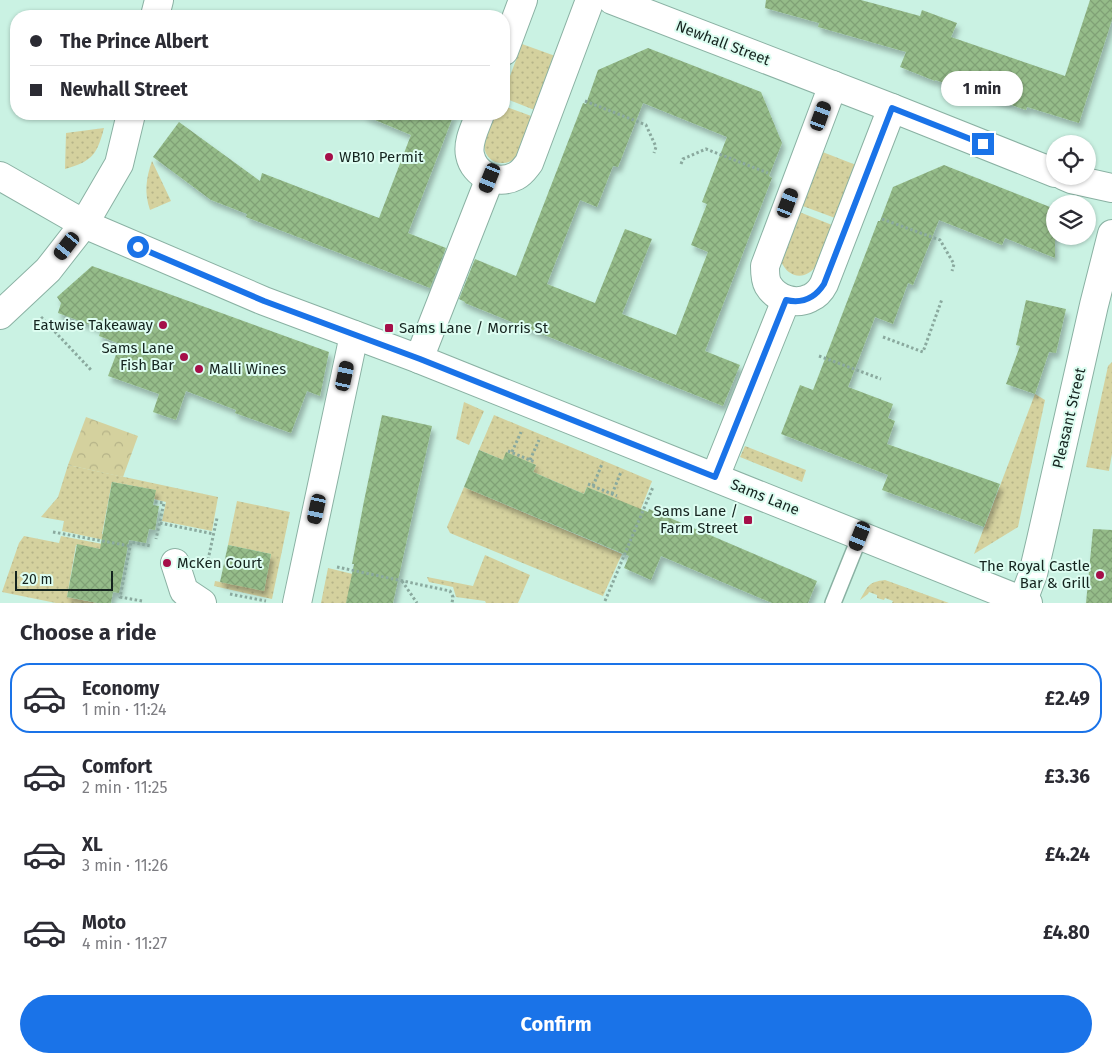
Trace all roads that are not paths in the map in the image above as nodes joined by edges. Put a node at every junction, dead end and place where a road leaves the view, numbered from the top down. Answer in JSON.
{"nodes":[{"id":1,"x":522,"y":0,"type":"edge"},
{"id":2,"x":590,"y":0,"type":"edge"},
{"id":3,"x":612,"y":0,"type":"edge"},
{"id":4,"x":510,"y":33,"type":"edge"},
{"id":5,"x":833,"y":85,"type":"junction"},
{"id":6,"x":892,"y":108,"type":"junction"},
{"id":7,"x":130,"y":120,"type":"edge"},
{"id":8,"x":478,"y":120,"type":"edge"},
{"id":9,"x":1046,"y":169,"type":"edge"},
{"id":10,"x":0,"y":176,"type":"edge"},
{"id":11,"x":490,"y":178,"type":"junction"},
{"id":12,"x":1096,"y":184,"type":"edge"},
{"id":13,"x":1112,"y":188,"type":"edge"},
{"id":14,"x":84,"y":224,"type":"junction"},
{"id":15,"x":1112,"y":234,"type":"edge"},
{"id":16,"x":786,"y":300,"type":"junction"},
{"id":17,"x":1103,"y":306,"type":"edge"},
{"id":18,"x":0,"y":315,"type":"edge"},
{"id":19,"x":354,"y":335,"type":"junction"},
{"id":20,"x":420,"y":359,"type":"junction"},
{"id":21,"x":715,"y":477,"type":"junction"},
{"id":22,"x":860,"y":536,"type":"junction"},
{"id":23,"x":175,"y":563,"type":"dead end"},
{"id":24,"x":212,"y":597,"type":"edge"},
{"id":25,"x":1024,"y":602,"type":"edge"},
{"id":26,"x":297,"y":603,"type":"edge"},
{"id":27,"x":833,"y":603,"type":"edge"}],
"edges":[{"from":1,"to":4,"type":"street"},
{"from":2,"to":11,"type":"street"},
{"from":3,"to":5,"type":"street","name":"Newhall Street"},
{"from":5,"to":6,"type":"street","name":"Newhall Street"},
{"from":5,"to":16,"type":"street"},
{"from":6,"to":9,"type":"street","name":"Newhall Street"},
{"from":6,"to":16,"type":"street"},
{"from":7,"to":14,"type":"street"},
{"from":8,"to":11,"type":"street"},
{"from":10,"to":14,"type":"street","name":"Sams Lane"},
{"from":11,"to":20,"type":"street"},
{"from":12,"to":13,"type":"street"},
{"from":14,"to":18,"type":"street"},
{"from":14,"to":19,"type":"street","name":"Sams Lane"},
{"from":15,"to":17,"type":"street","name":"Pleasant Street"},
{"from":16,"to":21,"type":"street"},
{"from":17,"to":25,"type":"street","name":"Pleasant Street"},
{"from":19,"to":20,"type":"street","name":"Sams Lane"},
{"from":19,"to":26,"type":"street"},
{"from":20,"to":21,"type":"street","name":"Sams Lane"},
{"from":21,"to":22,"type":"street","name":"Sams Lane"},
{"from":22,"to":25,"type":"street","name":"Sams Lane"},
{"from":22,"to":27,"type":"lane"},
{"from":23,"to":24,"type":"street"}]}
